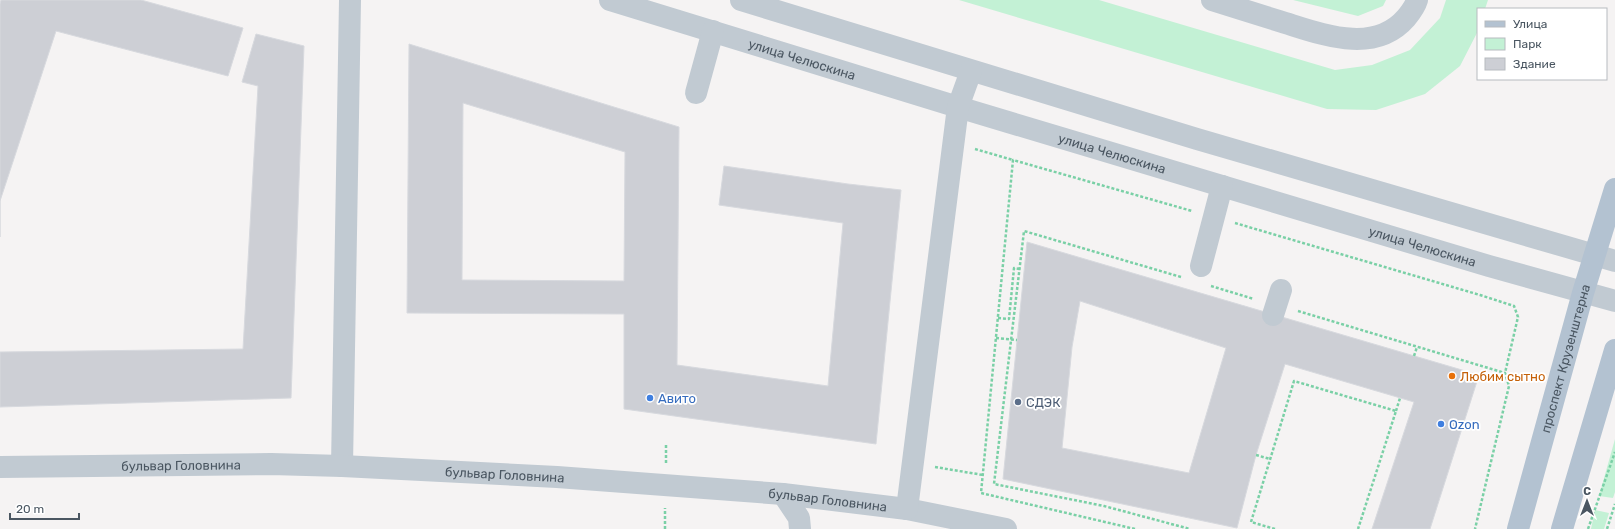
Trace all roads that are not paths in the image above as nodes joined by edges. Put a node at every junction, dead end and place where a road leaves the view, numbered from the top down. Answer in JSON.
{"nodes":[{"id":1,"x":350,"y":0,"type":"edge"},
{"id":2,"x":610,"y":0,"type":"edge"},
{"id":3,"x":741,"y":0,"type":"edge"},
{"id":4,"x":1212,"y":0,"type":"edge"},
{"id":5,"x":1417,"y":0,"type":"edge"},
{"id":6,"x":713,"y":32,"type":"junction"},
{"id":7,"x":971,"y":71,"type":"junction"},
{"id":8,"x":696,"y":93,"type":"dead end"},
{"id":9,"x":958,"y":107,"type":"junction"},
{"id":10,"x":1222,"y":186,"type":"junction"},
{"id":11,"x":1615,"y":189,"type":"edge"},
{"id":12,"x":1605,"y":258,"type":"edge"},
{"id":13,"x":1197,"y":276,"type":"road end"},
{"id":14,"x":1583,"y":293,"type":"junction"},
{"id":15,"x":1615,"y":301,"type":"edge"},
{"id":16,"x":1615,"y":350,"type":"edge"},
{"id":17,"x":342,"y":466,"type":"junction"},
{"id":18,"x":0,"y":467,"type":"edge"},
{"id":19,"x":783,"y":494,"type":"junction"},
{"id":20,"x":907,"y":510,"type":"junction"},
{"id":21,"x":800,"y":529,"type":"edge"},
{"id":22,"x":1006,"y":529,"type":"edge"},
{"id":23,"x":1518,"y":529,"type":"edge"},
{"id":24,"x":1562,"y":529,"type":"edge"}],
"edges":[{"from":1,"to":17,"type":"street"},
{"from":2,"to":6,"type":"street","name":"улица Челюскина"},
{"from":3,"to":7,"type":"street"},
{"from":4,"to":5,"type":"street"},
{"from":6,"to":8,"type":"street"},
{"from":6,"to":9,"type":"street","name":"улица Челюскина"},
{"from":7,"to":9,"type":"street"},
{"from":7,"to":12,"type":"street"},
{"from":9,"to":10,"type":"street","name":"улица Челюскина"},
{"from":9,"to":20,"type":"street"},
{"from":10,"to":13,"type":"street"},
{"from":10,"to":14,"type":"street","name":"улица Челюскина"},
{"from":11,"to":12,"type":"main road","name":"проспект Крузенштерна"},
{"from":12,"to":14,"type":"main road","name":"проспект Крузенштерна"},
{"from":14,"to":15,"type":"street","name":"улица Челюскина"},
{"from":14,"to":23,"type":"main road","name":"проспект Крузенштерна"},
{"from":16,"to":24,"type":"main road"},
{"from":17,"to":18,"type":"street","name":"бульвар Головнина"},
{"from":17,"to":19,"type":"street","name":"бульвар Головнина"},
{"from":19,"to":20,"type":"street","name":"бульвар Головнина"},
{"from":19,"to":21,"type":"street"},
{"from":20,"to":22,"type":"street","name":"бульвар Головнина"}]}
